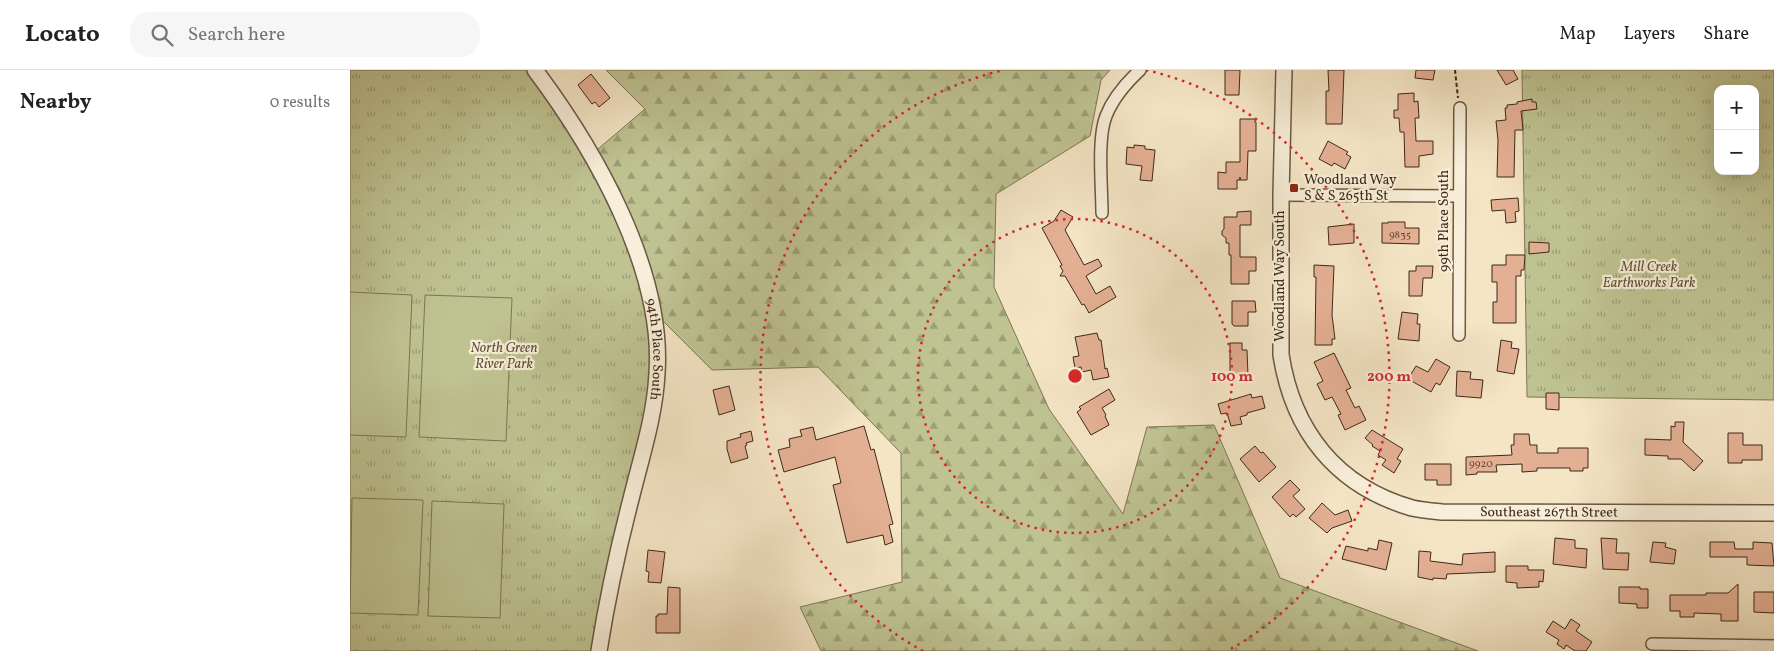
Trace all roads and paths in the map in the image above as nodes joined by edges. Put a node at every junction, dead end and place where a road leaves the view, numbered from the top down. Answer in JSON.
{"nodes":[{"id":1,"x":535,"y":70,"type":"edge"},
{"id":2,"x":1140,"y":70,"type":"edge"},
{"id":3,"x":1284,"y":70,"type":"edge"},
{"id":4,"x":1456,"y":70,"type":"edge"},
{"id":5,"x":1460,"y":108,"type":"joint"},
{"id":6,"x":1281,"y":195,"type":"junction"},
{"id":7,"x":1459,"y":196,"type":"junction"},
{"id":8,"x":1102,"y":213,"type":"dead end"},
{"id":9,"x":1459,"y":335,"type":"dead end"},
{"id":10,"x":1335,"y":466,"type":"joint"},
{"id":11,"x":1774,"y":514,"type":"edge"},
{"id":12,"x":1652,"y":644,"type":"dead end"},
{"id":13,"x":1774,"y":646,"type":"edge"},
{"id":14,"x":599,"y":651,"type":"edge"}],
"edges":[{"from":1,"to":14,"type":"street","name":"94th Place South"},
{"from":2,"to":8,"type":"street"},
{"from":3,"to":6,"type":"street","name":"Woodland Way South"},
{"from":4,"to":5,"type":"path"},
{"from":5,"to":7,"type":"street","name":"99th Place South"},
{"from":6,"to":7,"type":"street"},
{"from":6,"to":10,"type":"street","name":"Woodland Way South"},
{"from":7,"to":9,"type":"street","name":"99th Place South"},
{"from":10,"to":11,"type":"street","name":"Southeast 267th Street"},
{"from":12,"to":13,"type":"street"}]}
